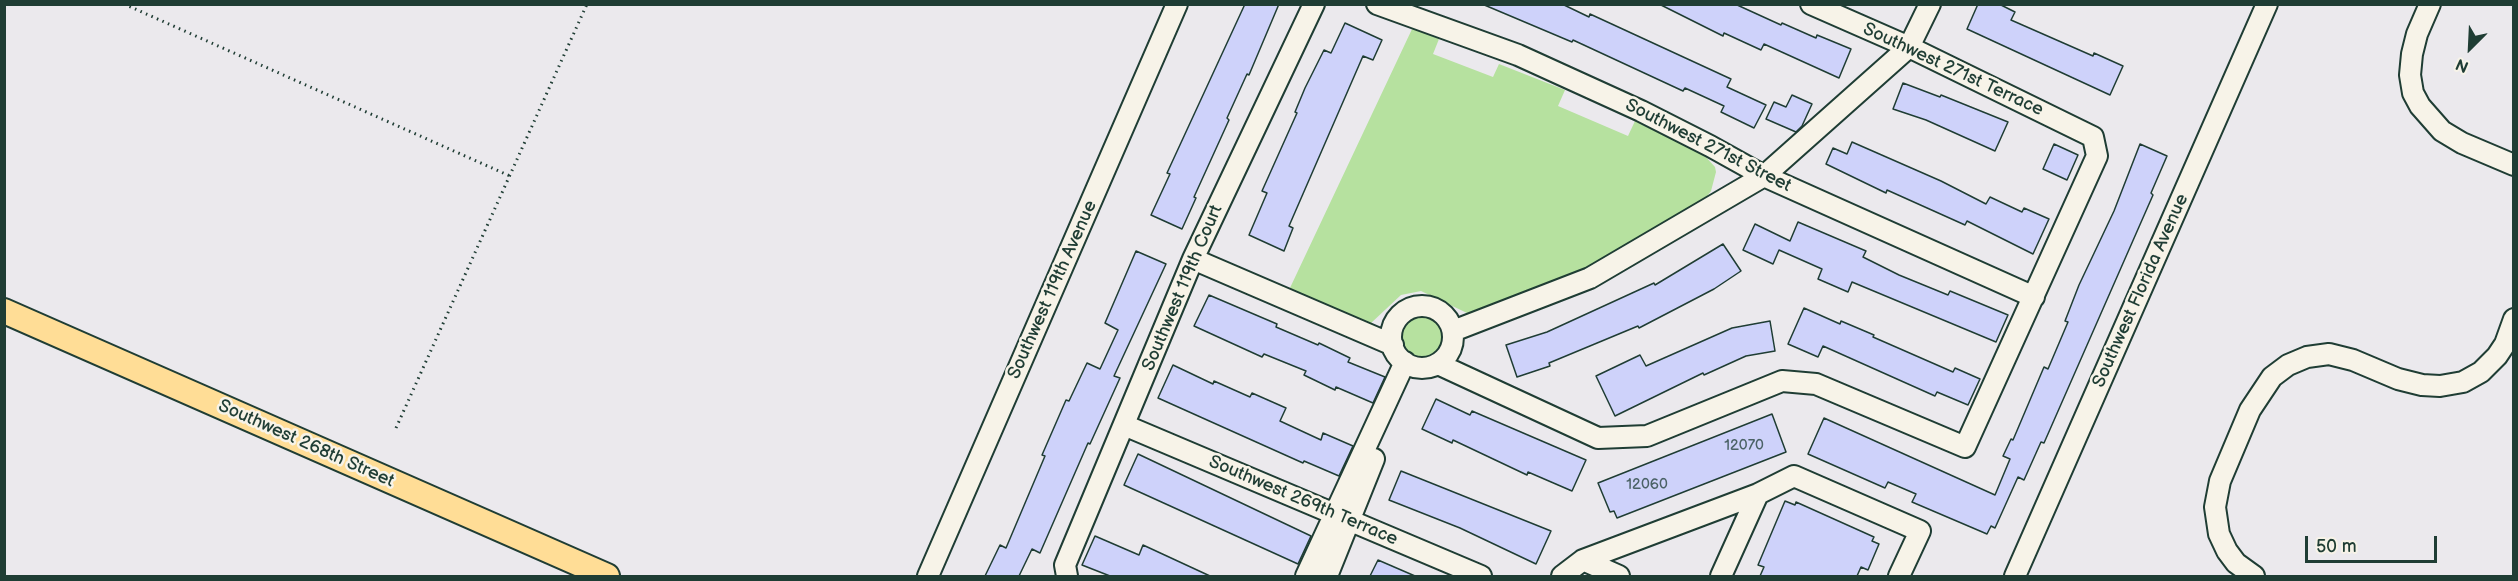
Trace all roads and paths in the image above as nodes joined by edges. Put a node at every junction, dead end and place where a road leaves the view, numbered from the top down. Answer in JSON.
{"nodes":[{"id":1,"x":123,"y":4,"type":"edge"},
{"id":2,"x":587,"y":4,"type":"edge"},
{"id":3,"x":1177,"y":4,"type":"edge"},
{"id":4,"x":1314,"y":4,"type":"edge"},
{"id":5,"x":1377,"y":4,"type":"edge"},
{"id":6,"x":1811,"y":4,"type":"edge"},
{"id":7,"x":1930,"y":4,"type":"edge"},
{"id":8,"x":2267,"y":4,"type":"edge"},
{"id":9,"x":2430,"y":4,"type":"edge"},
{"id":10,"x":1909,"y":47,"type":"junction"},
{"id":11,"x":2514,"y":165,"type":"edge"},
{"id":12,"x":510,"y":176,"type":"junction"},
{"id":13,"x":1764,"y":176,"type":"junction"},
{"id":14,"x":1193,"y":259,"type":"junction"},
{"id":15,"x":2034,"y":297,"type":"junction"},
{"id":16,"x":4,"y":311,"type":"edge"},
{"id":17,"x":2514,"y":319,"type":"edge"},
{"id":18,"x":1453,"y":331,"type":"junction"},
{"id":19,"x":1393,"y":345,"type":"junction"},
{"id":20,"x":1409,"y":364,"type":"junction"},
{"id":21,"x":1438,"y":364,"type":"junction"},
{"id":22,"x":1124,"y":425,"type":"junction"},
{"id":23,"x":396,"y":428,"type":"dead end"},
{"id":24,"x":1758,"y":494,"type":"junction"},
{"id":25,"x":1343,"y":518,"type":"junction"},
{"id":26,"x":1583,"y":560,"type":"junction"},
{"id":27,"x":607,"y":576,"type":"edge"},
{"id":28,"x":928,"y":576,"type":"edge"},
{"id":29,"x":1067,"y":576,"type":"edge"},
{"id":30,"x":1306,"y":576,"type":"edge"},
{"id":31,"x":1327,"y":576,"type":"edge"},
{"id":32,"x":1481,"y":576,"type":"edge"},
{"id":33,"x":1562,"y":576,"type":"edge"},
{"id":34,"x":1619,"y":576,"type":"edge"},
{"id":35,"x":1721,"y":576,"type":"edge"},
{"id":36,"x":1899,"y":576,"type":"edge"},
{"id":37,"x":2015,"y":576,"type":"edge"},
{"id":38,"x":2254,"y":576,"type":"edge"}],
"edges":[{"from":1,"to":12,"type":"path"},
{"from":2,"to":12,"type":"path"},
{"from":3,"to":28,"type":"street","name":"Southwest 119th Avenue"},
{"from":4,"to":14,"type":"street","name":"Southwest 119th Court"},
{"from":5,"to":13,"type":"street","name":"Southwest 271st Street"},
{"from":6,"to":10,"type":"street","name":"Southwest 271st Terrace"},
{"from":7,"to":10,"type":"street"},
{"from":8,"to":37,"type":"street","name":"Southwest Florida Avenue"},
{"from":9,"to":11,"type":"street"},
{"from":10,"to":13,"type":"street"},
{"from":10,"to":15,"type":"street","name":"Southwest 271st Terrace"},
{"from":12,"to":23,"type":"path"},
{"from":13,"to":15,"type":"street","name":"Southwest 271st Street"},
{"from":13,"to":18,"type":"street"},
{"from":14,"to":19,"type":"street"},
{"from":14,"to":22,"type":"street","name":"Southwest 119th Court"},
{"from":15,"to":21,"type":"street"},
{"from":16,"to":27,"type":"main road","name":"Southwest 268th Street"},
{"from":17,"to":38,"type":"street"},
{"from":18,"to":19,"type":"street"},
{"from":18,"to":21,"type":"street"},
{"from":19,"to":20,"type":"street"},
{"from":20,"to":21,"type":"street"},
{"from":20,"to":25,"type":"street"},
{"from":22,"to":25,"type":"street","name":"Southwest 269th Terrace"},
{"from":22,"to":29,"type":"street","name":"Southwest 119th Court"},
{"from":24,"to":26,"type":"street"},
{"from":24,"to":35,"type":"street"},
{"from":24,"to":36,"type":"street"},
{"from":25,"to":30,"type":"street"},
{"from":25,"to":31,"type":"street"},
{"from":25,"to":32,"type":"street","name":"Southwest 269th Terrace"},
{"from":26,"to":33,"type":"street"},
{"from":26,"to":34,"type":"street"}]}
